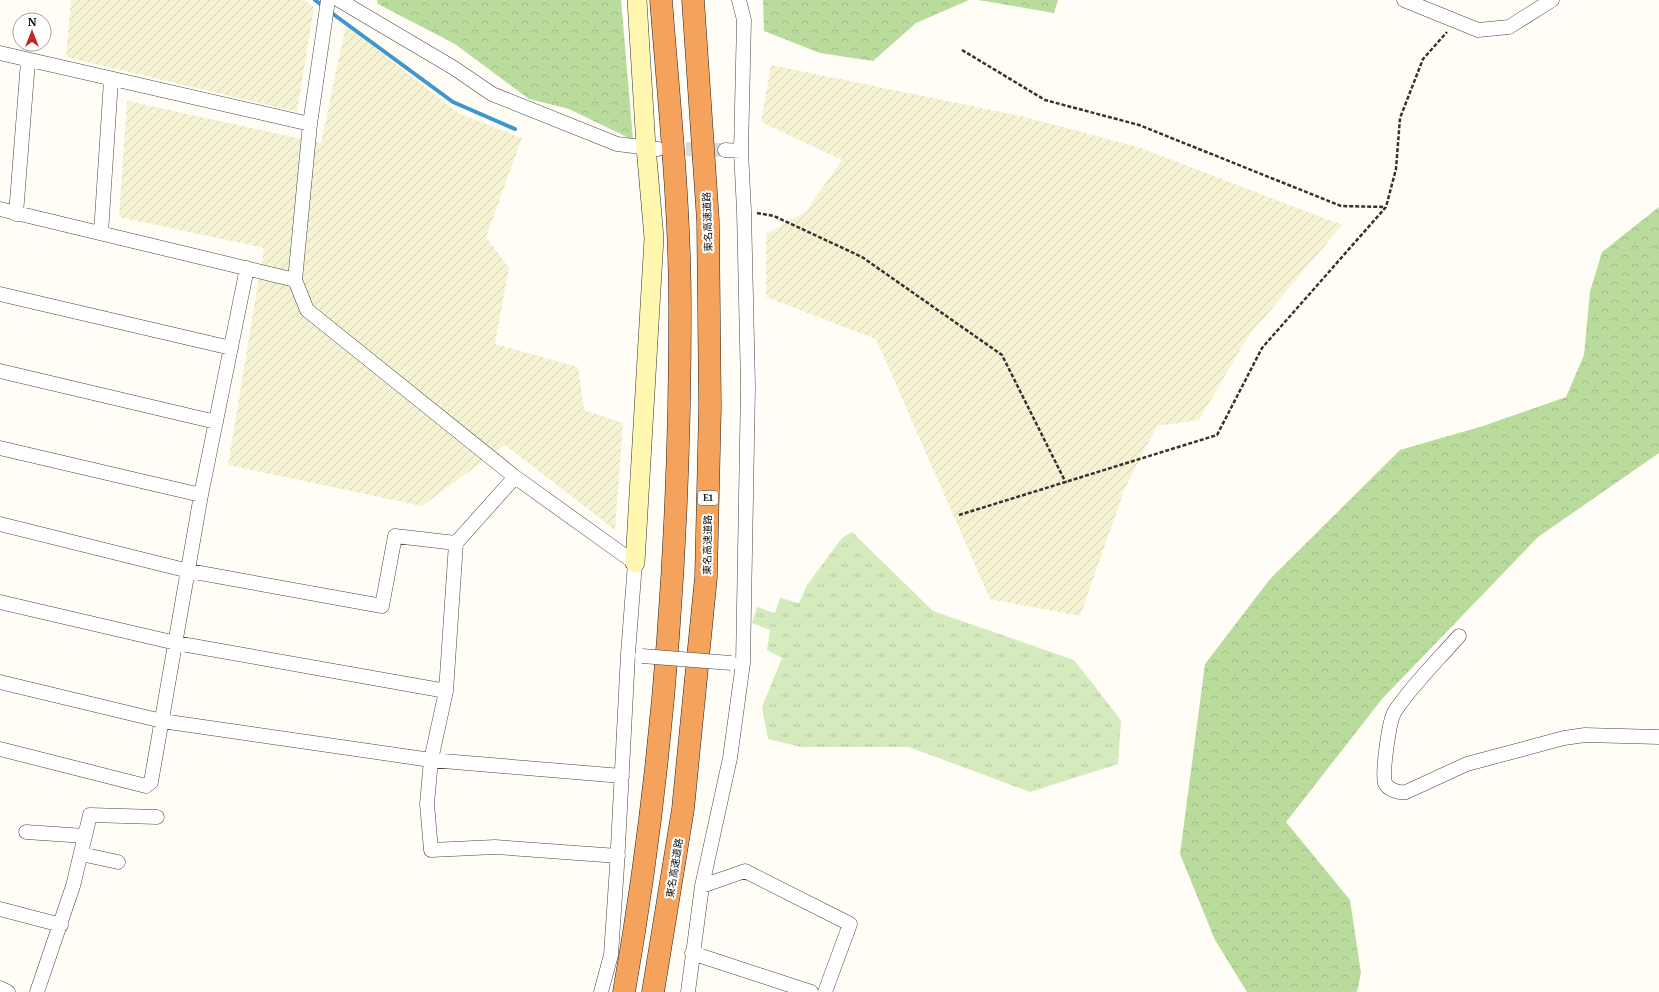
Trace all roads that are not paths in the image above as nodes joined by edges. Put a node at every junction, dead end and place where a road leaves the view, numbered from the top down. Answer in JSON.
{"nodes":[{"id":1,"x":328,"y":0,"type":"edge"},
{"id":2,"x":339,"y":0,"type":"edge"},
{"id":3,"x":637,"y":0,"type":"edge"},
{"id":4,"x":661,"y":0,"type":"edge"},
{"id":5,"x":693,"y":0,"type":"edge"},
{"id":6,"x":739,"y":0,"type":"edge"},
{"id":7,"x":1404,"y":0,"type":"edge"},
{"id":8,"x":1552,"y":0,"type":"edge"},
{"id":9,"x":0,"y":53,"type":"edge"},
{"id":10,"x":28,"y":61,"type":"junction"},
{"id":11,"x":111,"y":80,"type":"junction"},
{"id":12,"x":310,"y":124,"type":"junction"},
{"id":13,"x":652,"y":148,"type":"junction"},
{"id":14,"x":725,"y":150,"type":"tunnel mouth"},
{"id":15,"x":741,"y":151,"type":"junction"},
{"id":16,"x":0,"y":209,"type":"edge"},
{"id":17,"x":16,"y":214,"type":"junction"},
{"id":18,"x":101,"y":234,"type":"junction"},
{"id":19,"x":247,"y":268,"type":"junction"},
{"id":20,"x":295,"y":280,"type":"junction"},
{"id":21,"x":0,"y":294,"type":"edge"},
{"id":22,"x":231,"y":348,"type":"junction"},
{"id":23,"x":0,"y":371,"type":"edge"},
{"id":24,"x":216,"y":422,"type":"junction"},
{"id":25,"x":0,"y":448,"type":"edge"},
{"id":26,"x":515,"y":477,"type":"junction"},
{"id":27,"x":201,"y":495,"type":"junction"},
{"id":28,"x":0,"y":524,"type":"edge"},
{"id":29,"x":456,"y":543,"type":"junction"},
{"id":30,"x":635,"y":563,"type":"junction"},
{"id":31,"x":189,"y":571,"type":"junction"},
{"id":32,"x":0,"y":602,"type":"edge"},
{"id":33,"x":1459,"y":636,"type":"dead end"},
{"id":34,"x":176,"y":643,"type":"junction"},
{"id":35,"x":628,"y":654,"type":"junction"},
{"id":36,"x":737,"y":663,"type":"junction"},
{"id":37,"x":0,"y":682,"type":"edge"},
{"id":38,"x":446,"y":691,"type":"junction"},
{"id":39,"x":162,"y":721,"type":"junction"},
{"id":40,"x":1659,"y":737,"type":"edge"},
{"id":41,"x":0,"y":749,"type":"edge"},
{"id":42,"x":431,"y":760,"type":"junction"},
{"id":43,"x":622,"y":776,"type":"junction"},
{"id":44,"x":157,"y":817,"type":"dead end"},
{"id":45,"x":26,"y":832,"type":"dead end"},
{"id":46,"x":85,"y":836,"type":"junction"},
{"id":47,"x":81,"y":854,"type":"junction"},
{"id":48,"x":618,"y":856,"type":"junction"},
{"id":49,"x":118,"y":862,"type":"dead end"},
{"id":50,"x":702,"y":886,"type":"junction"},
{"id":51,"x":0,"y":909,"type":"edge"},
{"id":52,"x":61,"y":925,"type":"junction"},
{"id":53,"x":692,"y":952,"type":"junction"},
{"id":54,"x":0,"y":988,"type":"edge"},
{"id":55,"x":8,"y":992,"type":"edge"},
{"id":56,"x":37,"y":992,"type":"edge"},
{"id":57,"x":601,"y":992,"type":"edge"},
{"id":58,"x":624,"y":992,"type":"edge"},
{"id":59,"x":653,"y":992,"type":"edge"},
{"id":60,"x":688,"y":992,"type":"edge"},
{"id":61,"x":811,"y":992,"type":"edge"},
{"id":62,"x":825,"y":992,"type":"edge"}],
"edges":[{"from":1,"to":12,"type":"street"},
{"from":2,"to":13,"type":"street"},
{"from":3,"to":13,"type":"street"},
{"from":4,"to":58,"type":"highway"},
{"from":5,"to":59,"type":"highway","name":"東名高速道路","number":"E1"},
{"from":6,"to":15,"type":"street"},
{"from":7,"to":8,"type":"street"},
{"from":9,"to":10,"type":"street"},
{"from":10,"to":11,"type":"street"},
{"from":10,"to":17,"type":"street"},
{"from":11,"to":12,"type":"street"},
{"from":11,"to":18,"type":"street"},
{"from":12,"to":20,"type":"street"},
{"from":13,"to":30,"type":"street"},
{"from":14,"to":15,"type":"street"},
{"from":15,"to":36,"type":"street"},
{"from":16,"to":17,"type":"street"},
{"from":17,"to":18,"type":"street"},
{"from":18,"to":19,"type":"street"},
{"from":19,"to":20,"type":"street"},
{"from":19,"to":22,"type":"street"},
{"from":20,"to":26,"type":"street"},
{"from":21,"to":22,"type":"street"},
{"from":22,"to":24,"type":"street"},
{"from":23,"to":24,"type":"street"},
{"from":24,"to":27,"type":"street"},
{"from":25,"to":27,"type":"street"},
{"from":26,"to":29,"type":"street"},
{"from":26,"to":30,"type":"street"},
{"from":27,"to":31,"type":"street"},
{"from":28,"to":31,"type":"street"},
{"from":29,"to":31,"type":"street"},
{"from":29,"to":38,"type":"street"},
{"from":30,"to":35,"type":"street"},
{"from":31,"to":34,"type":"street"},
{"from":32,"to":34,"type":"street"},
{"from":33,"to":40,"type":"street"},
{"from":34,"to":38,"type":"street"},
{"from":34,"to":39,"type":"street"},
{"from":35,"to":36,"type":"street","bridge":true},
{"from":35,"to":43,"type":"street"},
{"from":36,"to":50,"type":"street"},
{"from":37,"to":39,"type":"street"},
{"from":38,"to":42,"type":"street"},
{"from":39,"to":41,"type":"street"},
{"from":39,"to":42,"type":"street"},
{"from":42,"to":43,"type":"street"},
{"from":42,"to":48,"type":"street"},
{"from":43,"to":48,"type":"street"},
{"from":44,"to":46,"type":"street"},
{"from":45,"to":46,"type":"street"},
{"from":46,"to":47,"type":"street"},
{"from":47,"to":49,"type":"street"},
{"from":47,"to":52,"type":"street"},
{"from":48,"to":57,"type":"street"},
{"from":50,"to":53,"type":"street"},
{"from":50,"to":62,"type":"street"},
{"from":51,"to":52,"type":"street"},
{"from":52,"to":56,"type":"street"},
{"from":53,"to":60,"type":"street"},
{"from":53,"to":61,"type":"street"},
{"from":54,"to":55,"type":"street"}]}
